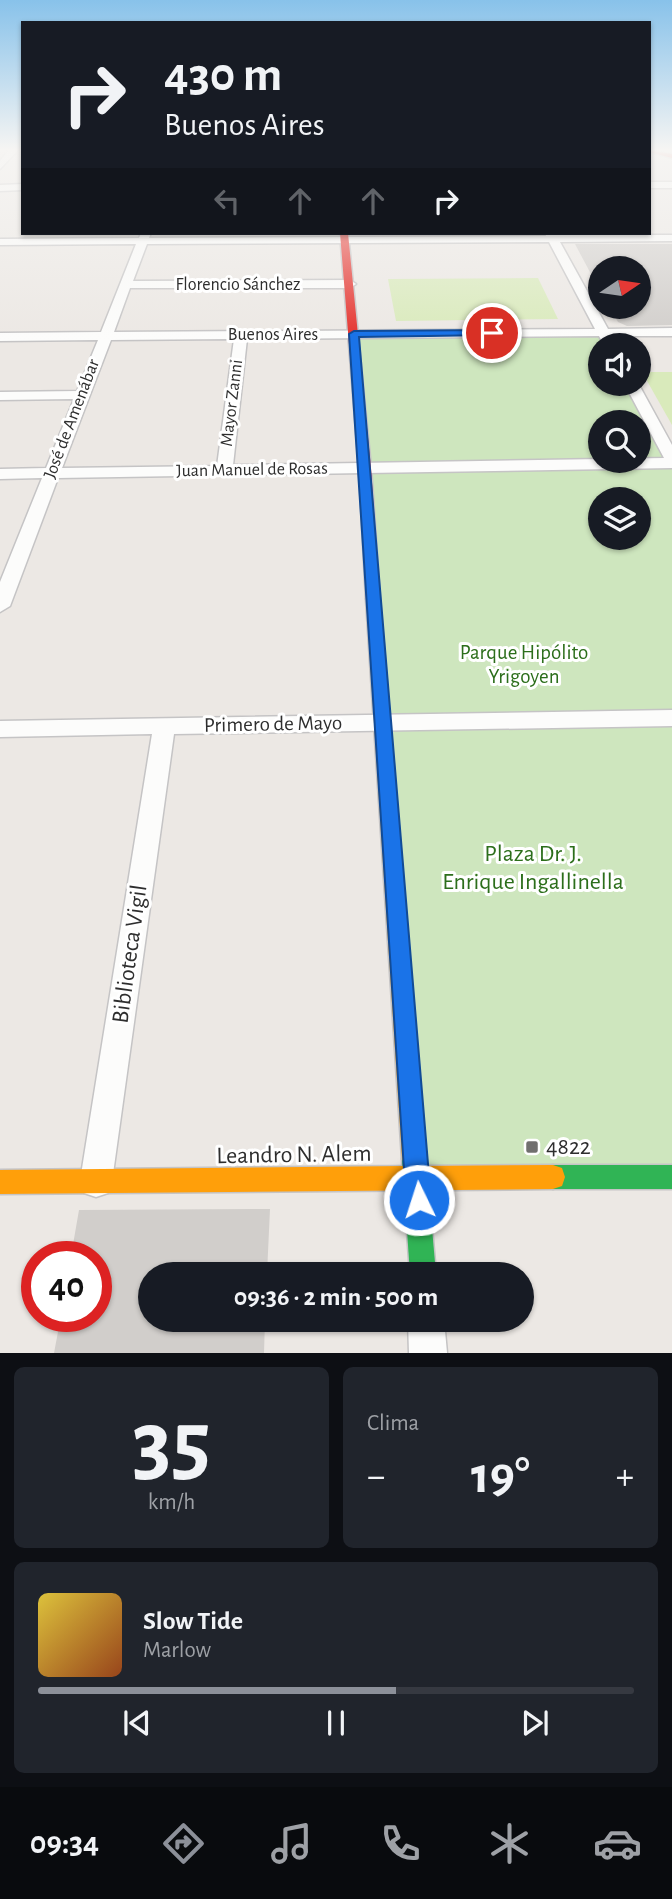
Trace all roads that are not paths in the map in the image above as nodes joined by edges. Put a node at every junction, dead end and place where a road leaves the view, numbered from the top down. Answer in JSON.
{"nodes":[{"id":1,"x":344,"y":236,"type":"edge"},
{"id":2,"x":551,"y":236,"type":"edge"},
{"id":3,"x":145,"y":237,"type":"edge"},
{"id":4,"x":672,"y":238,"type":"edge"},
{"id":5,"x":0,"y":242,"type":"edge"},
{"id":6,"x":350,"y":284,"type":"junction"},
{"id":7,"x":125,"y":285,"type":"junction"},
{"id":8,"x":672,"y":332,"type":"edge"},
{"id":9,"x":604,"y":333,"type":"edge"},
{"id":10,"x":354,"y":334,"type":"junction"},
{"id":11,"x":651,"y":334,"type":"edge"},
{"id":12,"x":240,"y":335,"type":"junction"},
{"id":13,"x":104,"y":336,"type":"junction"},
{"id":14,"x":0,"y":337,"type":"edge"},
{"id":15,"x":588,"y":339,"type":"edge"},
{"id":16,"x":80,"y":395,"type":"junction"},
{"id":17,"x":0,"y":396,"type":"edge"},
{"id":18,"x":638,"y":396,"type":"edge"},
{"id":19,"x":672,"y":461,"type":"edge"},
{"id":20,"x":365,"y":468,"type":"junction"},
{"id":21,"x":224,"y":470,"type":"junction"},
{"id":22,"x":0,"y":474,"type":"edge"},
{"id":23,"x":51,"y":474,"type":"junction"},
{"id":24,"x":9,"y":563,"type":"edge"},
{"id":25,"x":0,"y":606,"type":"edge"},
{"id":26,"x":672,"y":718,"type":"edge"},
{"id":27,"x":380,"y":722,"type":"junction"},
{"id":28,"x":164,"y":726,"type":"junction"},
{"id":29,"x":0,"y":730,"type":"edge"},
{"id":30,"x":417,"y":1176,"type":"junction"},
{"id":31,"x":672,"y":1177,"type":"edge"},
{"id":32,"x":96,"y":1181,"type":"junction"},
{"id":33,"x":0,"y":1182,"type":"edge"},
{"id":34,"x":422,"y":1262,"type":"edge"},
{"id":35,"x":427,"y":1332,"type":"edge"},
{"id":36,"x":428,"y":1353,"type":"edge"}],
"edges":[{"from":1,"to":2,"type":"street"},
{"from":1,"to":3,"type":"street"},
{"from":1,"to":6,"type":"street"},
{"from":2,"to":4,"type":"street"},
{"from":2,"to":9,"type":"street"},
{"from":3,"to":5,"type":"street"},
{"from":3,"to":7,"type":"street","name":"José de Amenábar"},
{"from":6,"to":7,"type":"street","name":"Florencio Sánchez"},
{"from":6,"to":10,"type":"street"},
{"from":7,"to":13,"type":"street","name":"José de Amenábar"},
{"from":8,"to":11,"type":"street","name":"Buenos Aires"},
{"from":10,"to":12,"type":"street","name":"Buenos Aires"},
{"from":10,"to":15,"type":"street","name":"Buenos Aires"},
{"from":10,"to":20,"type":"street"},
{"from":12,"to":13,"type":"street","name":"Buenos Aires"},
{"from":12,"to":21,"type":"street","name":"Mayor Zanni"},
{"from":13,"to":14,"type":"street","name":"Buenos Aires"},
{"from":13,"to":16,"type":"street","name":"José de Amenábar"},
{"from":16,"to":17,"type":"street"},
{"from":16,"to":23,"type":"street","name":"José de Amenábar"},
{"from":18,"to":19,"type":"street"},
{"from":19,"to":20,"type":"street","name":"Juan Manuel de Rosas"},
{"from":20,"to":21,"type":"street","name":"Juan Manuel de Rosas"},
{"from":20,"to":27,"type":"street"},
{"from":21,"to":23,"type":"street","name":"Juan Manuel de Rosas"},
{"from":22,"to":23,"type":"street","name":"Juan Manuel de Rosas"},
{"from":23,"to":24,"type":"street","name":"José de Amenábar"},
{"from":24,"to":25,"type":"street","name":"José de Amenábar"},
{"from":26,"to":27,"type":"street","name":"Primero de Mayo"},
{"from":27,"to":28,"type":"street","name":"Primero de Mayo"},
{"from":27,"to":30,"type":"street"},
{"from":28,"to":29,"type":"street","name":"Primero de Mayo"},
{"from":28,"to":32,"type":"street","name":"Biblioteca Vigil"},
{"from":30,"to":31,"type":"street","name":"Leandro N. Alem"},
{"from":30,"to":32,"type":"street","name":"Leandro N. Alem"},
{"from":30,"to":34,"type":"street"},
{"from":32,"to":33,"type":"street","name":"Leandro N. Alem"},
{"from":35,"to":36,"type":"street"}]}
